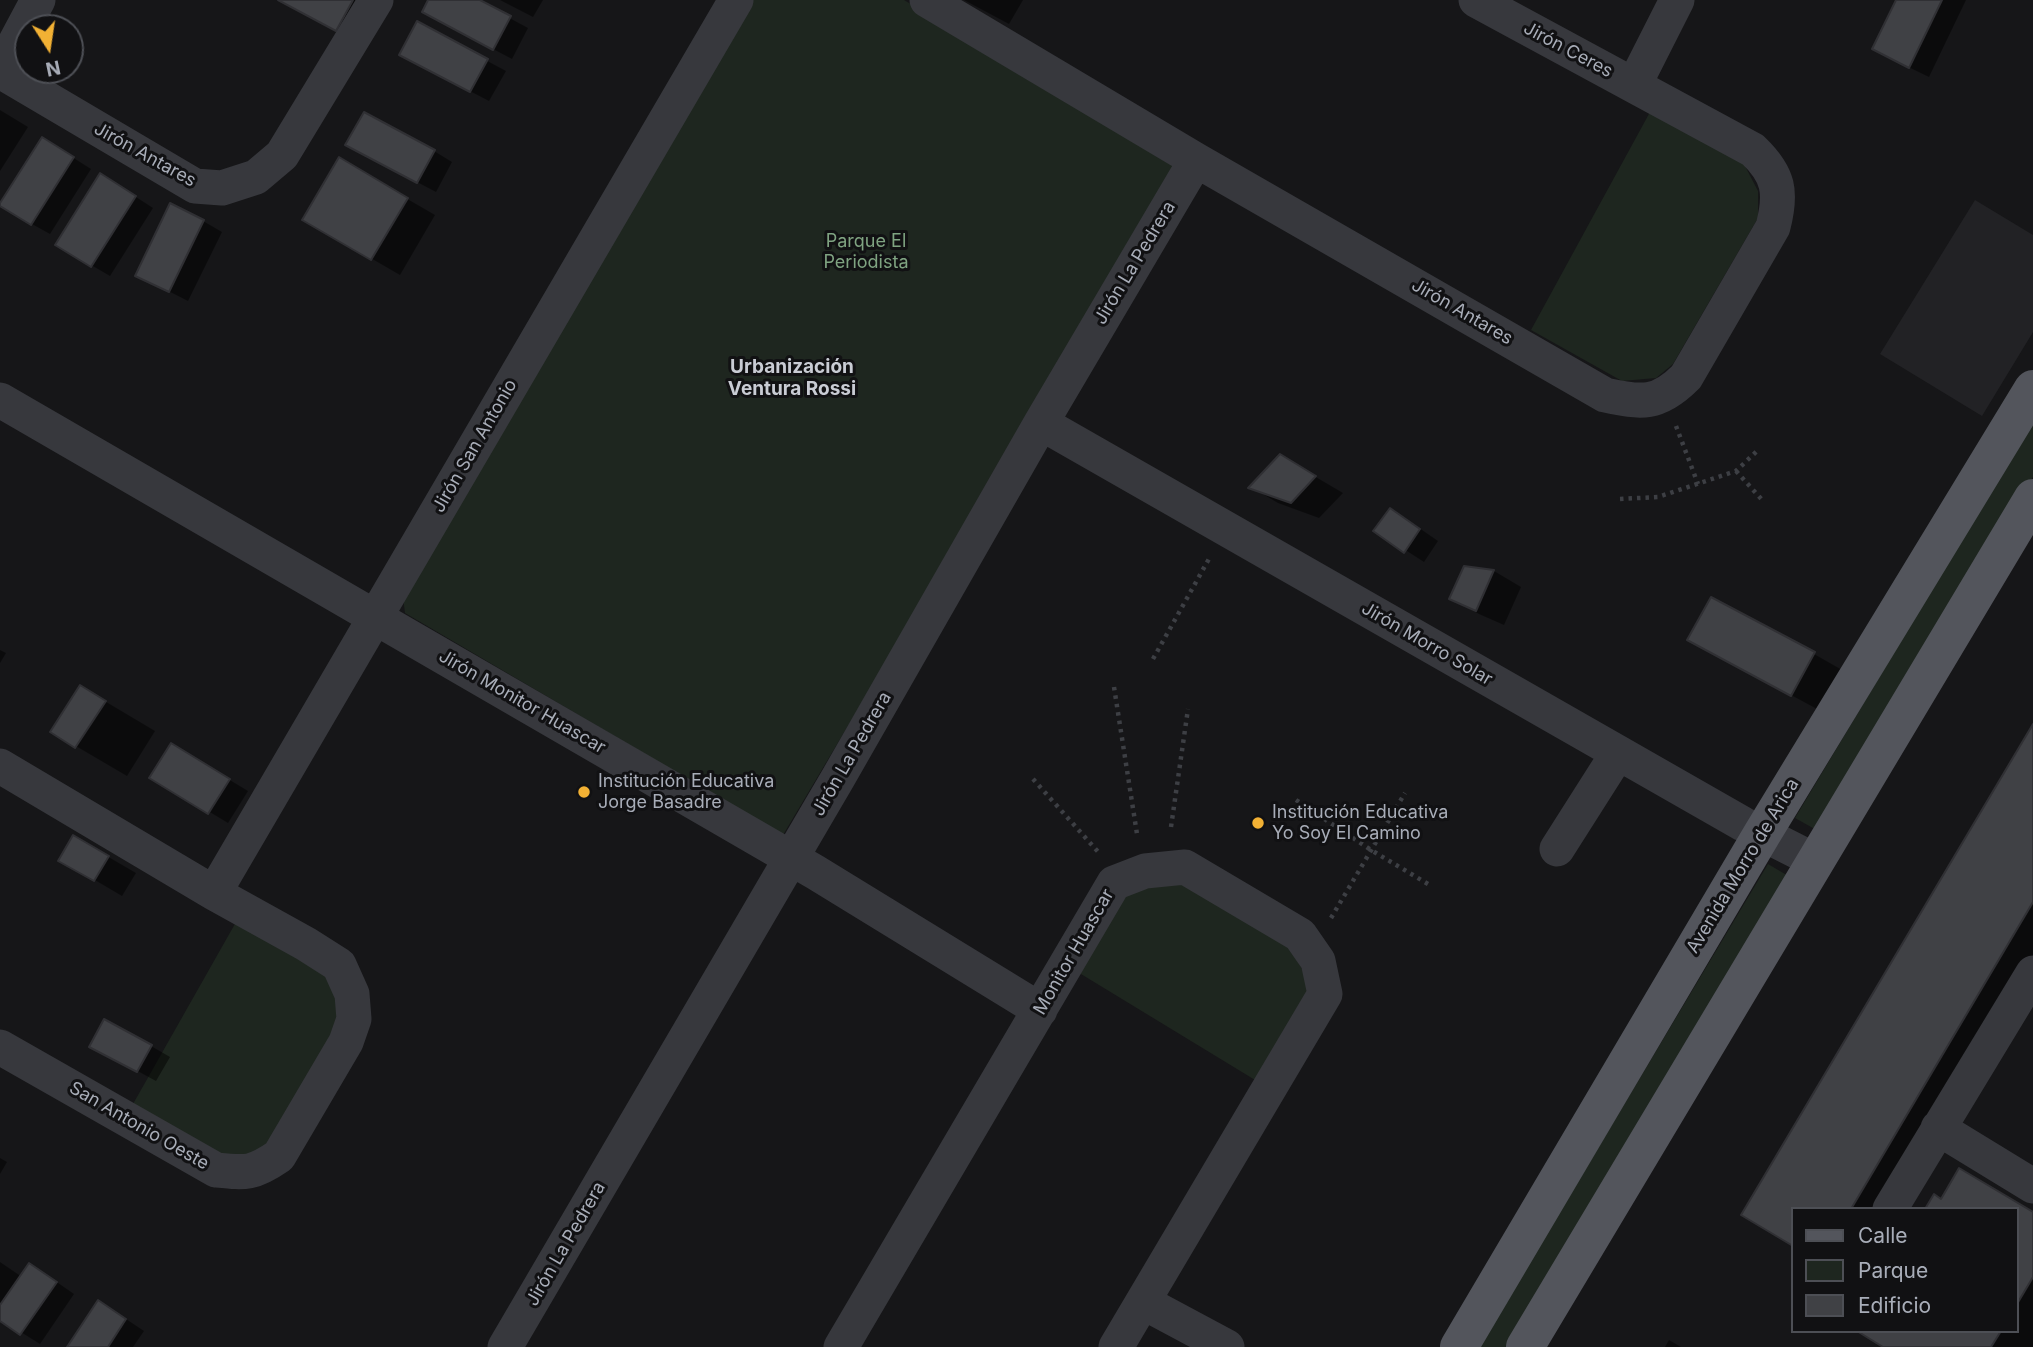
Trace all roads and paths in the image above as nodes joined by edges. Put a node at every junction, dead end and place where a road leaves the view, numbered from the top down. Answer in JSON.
{"nodes":[{"id":1,"x":38,"y":0,"type":"edge"},
{"id":2,"x":376,"y":0,"type":"edge"},
{"id":3,"x":736,"y":0,"type":"edge"},
{"id":4,"x":928,"y":0,"type":"edge"},
{"id":5,"x":1476,"y":0,"type":"edge"},
{"id":6,"x":1677,"y":0,"type":"edge"},
{"id":7,"x":0,"y":71,"type":"edge"},
{"id":8,"x":1647,"y":92,"type":"junction"},
{"id":9,"x":1196,"y":160,"type":"junction"},
{"id":10,"x":2033,"y":389,"type":"edge"},
{"id":11,"x":1665,"y":394,"type":"junction"},
{"id":12,"x":0,"y":400,"type":"edge"},
{"id":13,"x":1041,"y":423,"type":"junction"},
{"id":14,"x":1758,"y":450,"type":"dead end"},
{"id":15,"x":1736,"y":471,"type":"junction"},
{"id":16,"x":1698,"y":484,"type":"junction"},
{"id":17,"x":2033,"y":498,"type":"edge"},
{"id":18,"x":1619,"y":499,"type":"dead end"},
{"id":19,"x":1764,"y":502,"type":"dead end"},
{"id":20,"x":1226,"y":529,"type":"junction"},
{"id":21,"x":375,"y":617,"type":"junction"},
{"id":22,"x":1153,"y":659,"type":"dead end"},
{"id":23,"x":1114,"y":687,"type":"dead end"},
{"id":24,"x":1188,"y":709,"type":"dead end"},
{"id":25,"x":1618,"y":753,"type":"junction"},
{"id":26,"x":0,"y":766,"type":"edge"},
{"id":27,"x":1033,"y":779,"type":"dead end"},
{"id":28,"x":1405,"y":793,"type":"dead end"},
{"id":29,"x":1296,"y":800,"type":"dead end"},
{"id":30,"x":1171,"y":827,"type":"dead end"},
{"id":31,"x":1137,"y":834,"type":"dead end"},
{"id":32,"x":1762,"y":834,"type":"junction"},
{"id":33,"x":1557,"y":849,"type":"dead end"},
{"id":34,"x":1371,"y":850,"type":"junction"},
{"id":35,"x":1100,"y":854,"type":"dead end"},
{"id":36,"x":791,"y":858,"type":"junction"},
{"id":37,"x":1816,"y":861,"type":"junction"},
{"id":38,"x":1428,"y":884,"type":"dead end"},
{"id":39,"x":214,"y":893,"type":"junction"},
{"id":40,"x":1331,"y":918,"type":"dead end"},
{"id":41,"x":2033,"y":973,"type":"edge"},
{"id":42,"x":1040,"y":1010,"type":"junction"},
{"id":43,"x":0,"y":1046,"type":"edge"},
{"id":44,"x":1938,"y":1128,"type":"junction"},
{"id":45,"x":2033,"y":1186,"type":"edge"},
{"id":46,"x":1891,"y":1207,"type":"edge"},
{"id":47,"x":1143,"y":1302,"type":"junction"},
{"id":48,"x":505,"y":1347,"type":"edge"},
{"id":49,"x":841,"y":1347,"type":"edge"},
{"id":50,"x":1116,"y":1347,"type":"edge"},
{"id":51,"x":1227,"y":1347,"type":"edge"},
{"id":52,"x":1459,"y":1347,"type":"edge"},
{"id":53,"x":1525,"y":1347,"type":"edge"}],
"edges":[{"from":1,"to":7,"type":"street"},
{"from":2,"to":7,"type":"street","name":"Jirón Antares"},
{"from":3,"to":21,"type":"street","name":"Jirón San Antonio"},
{"from":4,"to":9,"type":"street","name":"Jirón Antares"},
{"from":5,"to":8,"type":"street","name":"Jirón Ceres"},
{"from":6,"to":8,"type":"street"},
{"from":8,"to":11,"type":"street"},
{"from":9,"to":11,"type":"street","name":"Jirón Antares"},
{"from":9,"to":13,"type":"street","name":"Jirón La Pedrera"},
{"from":10,"to":32,"type":"main road","name":"Avenida Morro de Arica"},
{"from":11,"to":16,"type":"path"},
{"from":12,"to":21,"type":"street","name":"Jirón Monitor Huascar"},
{"from":13,"to":20,"type":"street","name":"Jirón Morro Solar"},
{"from":13,"to":36,"type":"street","name":"Jirón La Pedrera"},
{"from":14,"to":15,"type":"path"},
{"from":15,"to":16,"type":"path"},
{"from":15,"to":19,"type":"path"},
{"from":16,"to":18,"type":"path"},
{"from":17,"to":37,"type":"main road"},
{"from":20,"to":22,"type":"path"},
{"from":20,"to":25,"type":"street","name":"Jirón Morro Solar"},
{"from":21,"to":36,"type":"street","name":"Jirón Monitor Huascar"},
{"from":21,"to":39,"type":"street","name":"Jirón San Antonio"},
{"from":23,"to":31,"type":"path"},
{"from":24,"to":30,"type":"path"},
{"from":25,"to":32,"type":"street","name":"Jirón Morro Solar"},
{"from":25,"to":33,"type":"street"},
{"from":26,"to":39,"type":"street"},
{"from":27,"to":35,"type":"path"},
{"from":28,"to":34,"type":"path"},
{"from":29,"to":34,"type":"path"},
{"from":32,"to":37,"type":"street","name":"Jirón Morro Solar"},
{"from":32,"to":52,"type":"main road","name":"Avenida Morro de Arica"},
{"from":34,"to":38,"type":"path"},
{"from":34,"to":40,"type":"path"},
{"from":36,"to":42,"type":"street","name":"Jirón Monitor Huascar"},
{"from":36,"to":48,"type":"street","name":"Jirón La Pedrera"},
{"from":37,"to":53,"type":"main road"},
{"from":39,"to":43,"type":"street","name":"San Antonio Oeste"},
{"from":41,"to":44,"type":"street"},
{"from":42,"to":47,"type":"street","name":"Monitor Huascar"},
{"from":42,"to":49,"type":"street","name":"Monitor Huascar"},
{"from":44,"to":45,"type":"street"},
{"from":44,"to":46,"type":"street"},
{"from":47,"to":50,"type":"street","name":"Monitor Huascar"},
{"from":47,"to":51,"type":"street"}]}
